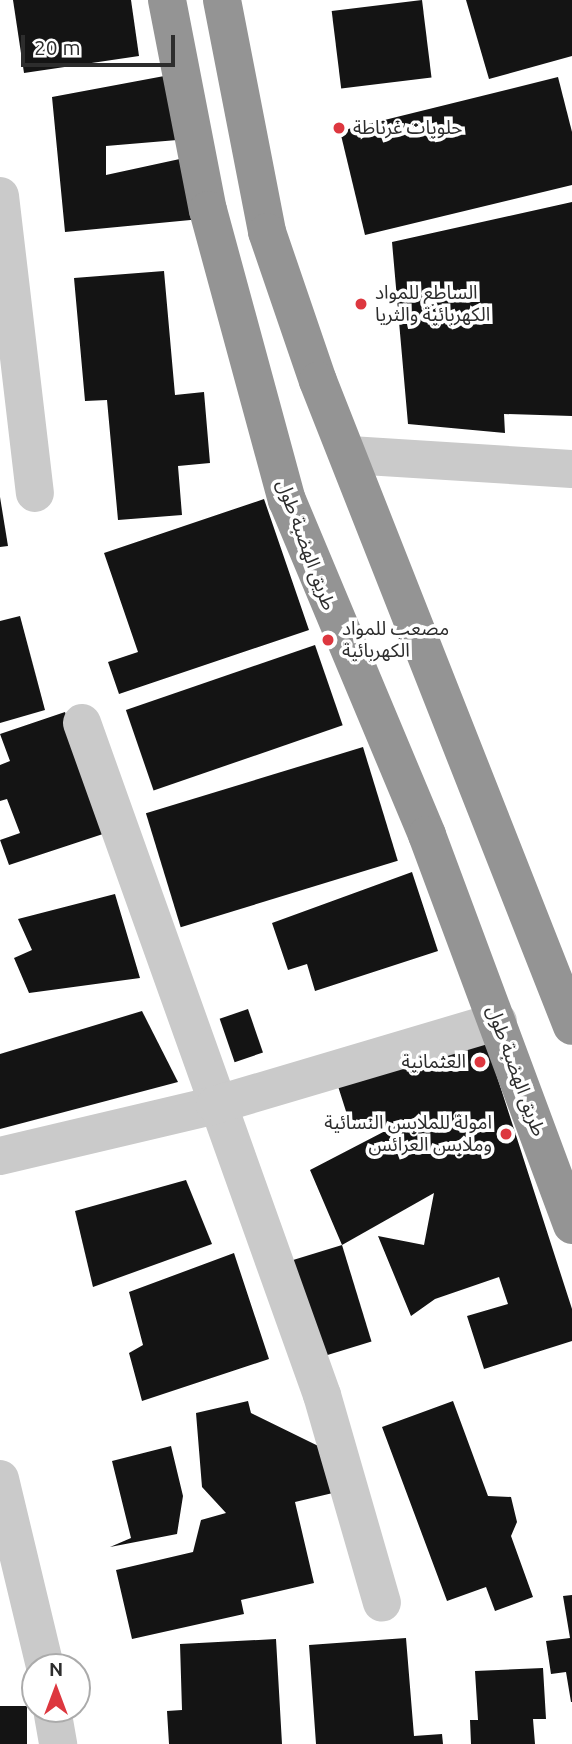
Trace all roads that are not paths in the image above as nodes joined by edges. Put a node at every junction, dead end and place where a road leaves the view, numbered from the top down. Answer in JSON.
{"nodes":[{"id":1,"x":167,"y":0,"type":"edge"},
{"id":2,"x":222,"y":0,"type":"edge"},
{"id":3,"x":0,"y":196,"type":"edge"},
{"id":4,"x":350,"y":455,"type":"junction"},
{"id":5,"x":572,"y":469,"type":"edge"},
{"id":6,"x":35,"y":493,"type":"dead end"},
{"id":7,"x":82,"y":723,"type":"dead end"},
{"id":8,"x":498,"y":1021,"type":"junction"},
{"id":9,"x":572,"y":1026,"type":"edge"},
{"id":10,"x":215,"y":1105,"type":"junction"},
{"id":11,"x":0,"y":1156,"type":"edge"},
{"id":12,"x":572,"y":1225,"type":"edge"},
{"id":13,"x":0,"y":1479,"type":"edge"},
{"id":14,"x":382,"y":1603,"type":"dead end"},
{"id":15,"x":42,"y":1653,"type":"edge"},
{"id":16,"x":54,"y":1723,"type":"edge"},
{"id":17,"x":58,"y":1744,"type":"edge"}],
"edges":[{"from":1,"to":8,"type":"highway","name":"طريق الهضبة طول"},
{"from":2,"to":4,"type":"highway"},
{"from":3,"to":6,"type":"street"},
{"from":4,"to":5,"type":"street"},
{"from":4,"to":9,"type":"highway"},
{"from":7,"to":10,"type":"street"},
{"from":8,"to":10,"type":"street"},
{"from":8,"to":12,"type":"highway","name":"طريق الهضبة طول"},
{"from":10,"to":11,"type":"street"},
{"from":10,"to":14,"type":"street"},
{"from":13,"to":15,"type":"street"},
{"from":16,"to":17,"type":"street"}]}
